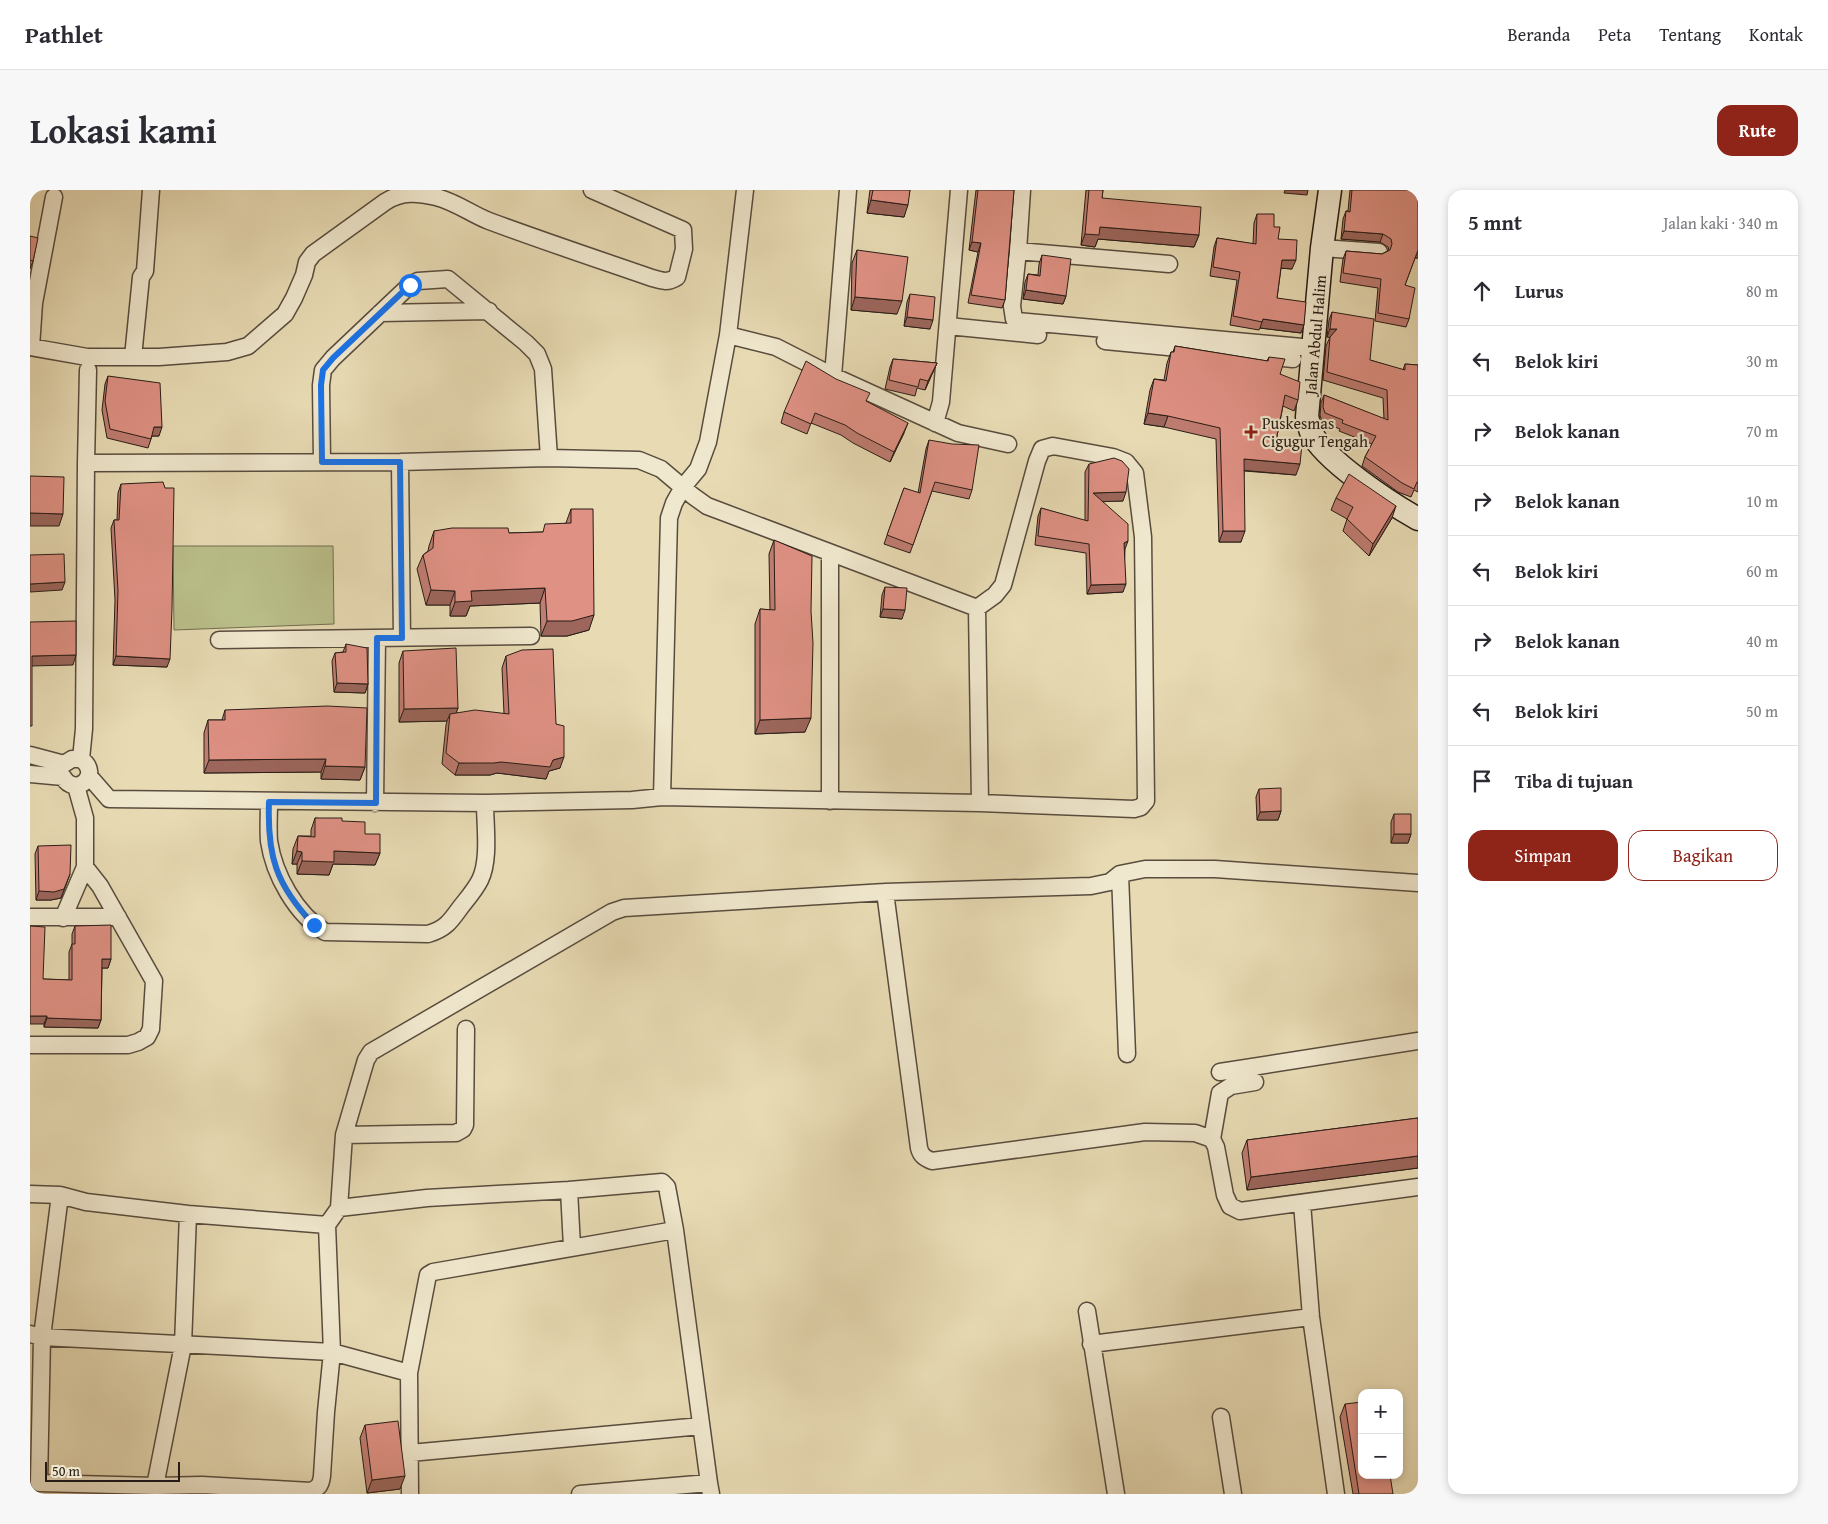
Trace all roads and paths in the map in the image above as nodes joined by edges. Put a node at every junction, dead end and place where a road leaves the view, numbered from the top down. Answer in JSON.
{"nodes":[{"id":1,"x":151,"y":190,"type":"edge"},
{"id":2,"x":592,"y":190,"type":"edge"},
{"id":3,"x":745,"y":190,"type":"edge"},
{"id":4,"x":848,"y":190,"type":"edge"},
{"id":5,"x":959,"y":190,"type":"edge"},
{"id":6,"x":1022,"y":190,"type":"edge"},
{"id":7,"x":1330,"y":190,"type":"edge"},
{"id":8,"x":54,"y":197,"type":"dead end"},
{"id":9,"x":1322,"y":248,"type":"junction"},
{"id":10,"x":1018,"y":251,"type":"junction"},
{"id":11,"x":1379,"y":252,"type":"edge"},
{"id":12,"x":1169,"y":264,"type":"dead end"},
{"id":13,"x":488,"y":311,"type":"junction"},
{"id":14,"x":380,"y":313,"type":"junction"},
{"id":15,"x":948,"y":326,"type":"junction"},
{"id":16,"x":728,"y":335,"type":"junction"},
{"id":17,"x":30,"y":347,"type":"edge"},
{"id":18,"x":1313,"y":348,"type":"junction"},
{"id":19,"x":133,"y":358,"type":"junction"},
{"id":20,"x":1293,"y":358,"type":"dead end"},
{"id":21,"x":88,"y":370,"type":"dead end"},
{"id":22,"x":834,"y":376,"type":"junction"},
{"id":23,"x":934,"y":424,"type":"junction"},
{"id":24,"x":1008,"y":444,"type":"dead end"},
{"id":25,"x":549,"y":458,"type":"junction"},
{"id":26,"x":322,"y":462,"type":"junction"},
{"id":27,"x":400,"y":462,"type":"junction"},
{"id":28,"x":86,"y":463,"type":"junction"},
{"id":29,"x":684,"y":487,"type":"junction"},
{"id":30,"x":1418,"y":519,"type":"edge"},
{"id":31,"x":830,"y":553,"type":"junction"},
{"id":32,"x":977,"y":608,"type":"junction"},
{"id":33,"x":531,"y":636,"type":"dead end"},
{"id":34,"x":377,"y":638,"type":"junction"},
{"id":35,"x":402,"y":638,"type":"junction"},
{"id":36,"x":218,"y":640,"type":"dead end"},
{"id":37,"x":30,"y":755,"type":"edge"},
{"id":38,"x":81,"y":759,"type":"junction"},
{"id":39,"x":30,"y":774,"type":"edge"},
{"id":40,"x":68,"y":776,"type":"junction"},
{"id":41,"x":89,"y":776,"type":"junction"},
{"id":42,"x":662,"y":797,"type":"junction"},
{"id":43,"x":109,"y":799,"type":"junction"},
{"id":44,"x":830,"y":801,"type":"junction"},
{"id":45,"x":269,"y":802,"type":"junction"},
{"id":46,"x":376,"y":803,"type":"junction"},
{"id":47,"x":485,"y":803,"type":"junction"},
{"id":48,"x":980,"y":803,"type":"junction"},
{"id":49,"x":85,"y":818,"type":"junction"},
{"id":50,"x":86,"y":867,"type":"junction"},
{"id":51,"x":1120,"y":874,"type":"junction"},
{"id":52,"x":1418,"y":883,"type":"edge"},
{"id":53,"x":885,"y":892,"type":"junction"},
{"id":54,"x":30,"y":917,"type":"edge"},
{"id":55,"x":63,"y":918,"type":"junction"},
{"id":56,"x":118,"y":918,"type":"junction"},
{"id":57,"x":466,"y":1029,"type":"dead end"},
{"id":58,"x":1418,"y":1041,"type":"edge"},
{"id":59,"x":30,"y":1045,"type":"edge"},
{"id":60,"x":1127,"y":1054,"type":"dead end"},
{"id":61,"x":1220,"y":1072,"type":"dead end"},
{"id":62,"x":1254,"y":1082,"type":"dead end"},
{"id":63,"x":344,"y":1135,"type":"junction"},
{"id":64,"x":1212,"y":1139,"type":"junction"},
{"id":65,"x":1418,"y":1187,"type":"edge"},
{"id":66,"x":569,"y":1190,"type":"junction"},
{"id":67,"x":30,"y":1194,"type":"edge"},
{"id":68,"x":60,"y":1196,"type":"junction"},
{"id":69,"x":1302,"y":1202,"type":"junction"},
{"id":70,"x":339,"y":1208,"type":"junction"},
{"id":71,"x":188,"y":1214,"type":"junction"},
{"id":72,"x":327,"y":1225,"type":"junction"},
{"id":73,"x":675,"y":1230,"type":"junction"},
{"id":74,"x":572,"y":1248,"type":"junction"},
{"id":75,"x":1087,"y":1311,"type":"dead end"},
{"id":76,"x":1311,"y":1316,"type":"junction"},
{"id":77,"x":36,"y":1336,"type":"edge"},
{"id":78,"x":1091,"y":1344,"type":"junction"},
{"id":79,"x":183,"y":1345,"type":"junction"},
{"id":80,"x":332,"y":1352,"type":"junction"},
{"id":81,"x":409,"y":1373,"type":"junction"},
{"id":82,"x":1221,"y":1417,"type":"dead end"},
{"id":83,"x":701,"y":1426,"type":"junction"},
{"id":84,"x":410,"y":1453,"type":"junction"},
{"id":85,"x":37,"y":1486,"type":"edge"},
{"id":86,"x":155,"y":1486,"type":"junction"},
{"id":87,"x":710,"y":1488,"type":"edge"},
{"id":88,"x":410,"y":1494,"type":"edge"},
{"id":89,"x":580,"y":1494,"type":"edge"},
{"id":90,"x":1116,"y":1494,"type":"edge"},
{"id":91,"x":1233,"y":1494,"type":"edge"},
{"id":92,"x":1336,"y":1494,"type":"edge"}],
"edges":[{"from":1,"to":19,"type":"street"},
{"from":2,"to":19,"type":"street"},
{"from":3,"to":16,"type":"street"},
{"from":4,"to":22,"type":"street"},
{"from":5,"to":15,"type":"street"},
{"from":6,"to":10,"type":"street"},
{"from":7,"to":9,"type":"street","name":"Jalan Abdul Halim"},
{"from":8,"to":17,"type":"street"},
{"from":9,"to":11,"type":"street"},
{"from":9,"to":18,"type":"street","name":"Jalan Abdul Halim"},
{"from":10,"to":12,"type":"street"},
{"from":10,"to":18,"type":"street"},
{"from":13,"to":14,"type":"street"},
{"from":13,"to":14,"type":"street"},
{"from":13,"to":25,"type":"street"},
{"from":14,"to":26,"type":"street"},
{"from":15,"to":20,"type":"street"},
{"from":15,"to":23,"type":"street"},
{"from":16,"to":22,"type":"street"},
{"from":16,"to":29,"type":"street"},
{"from":17,"to":19,"type":"street"},
{"from":18,"to":30,"type":"street","name":"Jalan Abdul Halim"},
{"from":21,"to":28,"type":"street"},
{"from":22,"to":23,"type":"street"},
{"from":23,"to":24,"type":"street"},
{"from":25,"to":27,"type":"street"},
{"from":25,"to":29,"type":"street"},
{"from":26,"to":27,"type":"street"},
{"from":26,"to":28,"type":"street"},
{"from":27,"to":35,"type":"street"},
{"from":28,"to":38,"type":"street"},
{"from":29,"to":31,"type":"street"},
{"from":29,"to":42,"type":"street"},
{"from":31,"to":32,"type":"street"},
{"from":31,"to":44,"type":"street"},
{"from":32,"to":48,"type":"street"},
{"from":32,"to":48,"type":"street"},
{"from":33,"to":35,"type":"street"},
{"from":34,"to":35,"type":"street"},
{"from":34,"to":36,"type":"street"},
{"from":34,"to":46,"type":"street"},
{"from":37,"to":40,"type":"street"},
{"from":38,"to":40,"type":"street"},
{"from":38,"to":41,"type":"street"},
{"from":39,"to":40,"type":"street"},
{"from":40,"to":41,"type":"street"},
{"from":40,"to":49,"type":"street"},
{"from":41,"to":43,"type":"street"},
{"from":42,"to":44,"type":"street"},
{"from":42,"to":47,"type":"street"},
{"from":43,"to":45,"type":"street"},
{"from":43,"to":49,"type":"street"},
{"from":44,"to":48,"type":"street"},
{"from":45,"to":46,"type":"street"},
{"from":45,"to":47,"type":"street"},
{"from":46,"to":47,"type":"street"},
{"from":49,"to":50,"type":"street"},
{"from":50,"to":55,"type":"street"},
{"from":50,"to":56,"type":"street"},
{"from":51,"to":52,"type":"street"},
{"from":51,"to":53,"type":"street"},
{"from":51,"to":60,"type":"street"},
{"from":53,"to":63,"type":"street"},
{"from":53,"to":64,"type":"street"},
{"from":54,"to":55,"type":"street"},
{"from":55,"to":56,"type":"street"},
{"from":56,"to":59,"type":"street"},
{"from":57,"to":63,"type":"street"},
{"from":58,"to":61,"type":"street"},
{"from":62,"to":64,"type":"street"},
{"from":63,"to":70,"type":"street"},
{"from":64,"to":69,"type":"street"},
{"from":65,"to":69,"type":"street"},
{"from":66,"to":70,"type":"street"},
{"from":66,"to":73,"type":"street"},
{"from":66,"to":74,"type":"street"},
{"from":67,"to":68,"type":"street"},
{"from":68,"to":71,"type":"street"},
{"from":68,"to":77,"type":"street"},
{"from":69,"to":76,"type":"street"},
{"from":70,"to":72,"type":"street"},
{"from":71,"to":72,"type":"street"},
{"from":71,"to":79,"type":"street"},
{"from":72,"to":80,"type":"street"},
{"from":73,"to":74,"type":"street"},
{"from":73,"to":83,"type":"street"},
{"from":74,"to":81,"type":"street"},
{"from":75,"to":78,"type":"street"},
{"from":76,"to":78,"type":"street"},
{"from":76,"to":92,"type":"street"},
{"from":77,"to":79,"type":"street"},
{"from":77,"to":85,"type":"street"},
{"from":78,"to":90,"type":"street"},
{"from":79,"to":80,"type":"street"},
{"from":79,"to":86,"type":"street"},
{"from":80,"to":81,"type":"street"},
{"from":80,"to":86,"type":"street"},
{"from":81,"to":84,"type":"street"},
{"from":82,"to":91,"type":"street"},
{"from":83,"to":84,"type":"street"},
{"from":83,"to":87,"type":"street"},
{"from":84,"to":88,"type":"street"},
{"from":85,"to":86,"type":"street"},
{"from":87,"to":89,"type":"street"}]}
